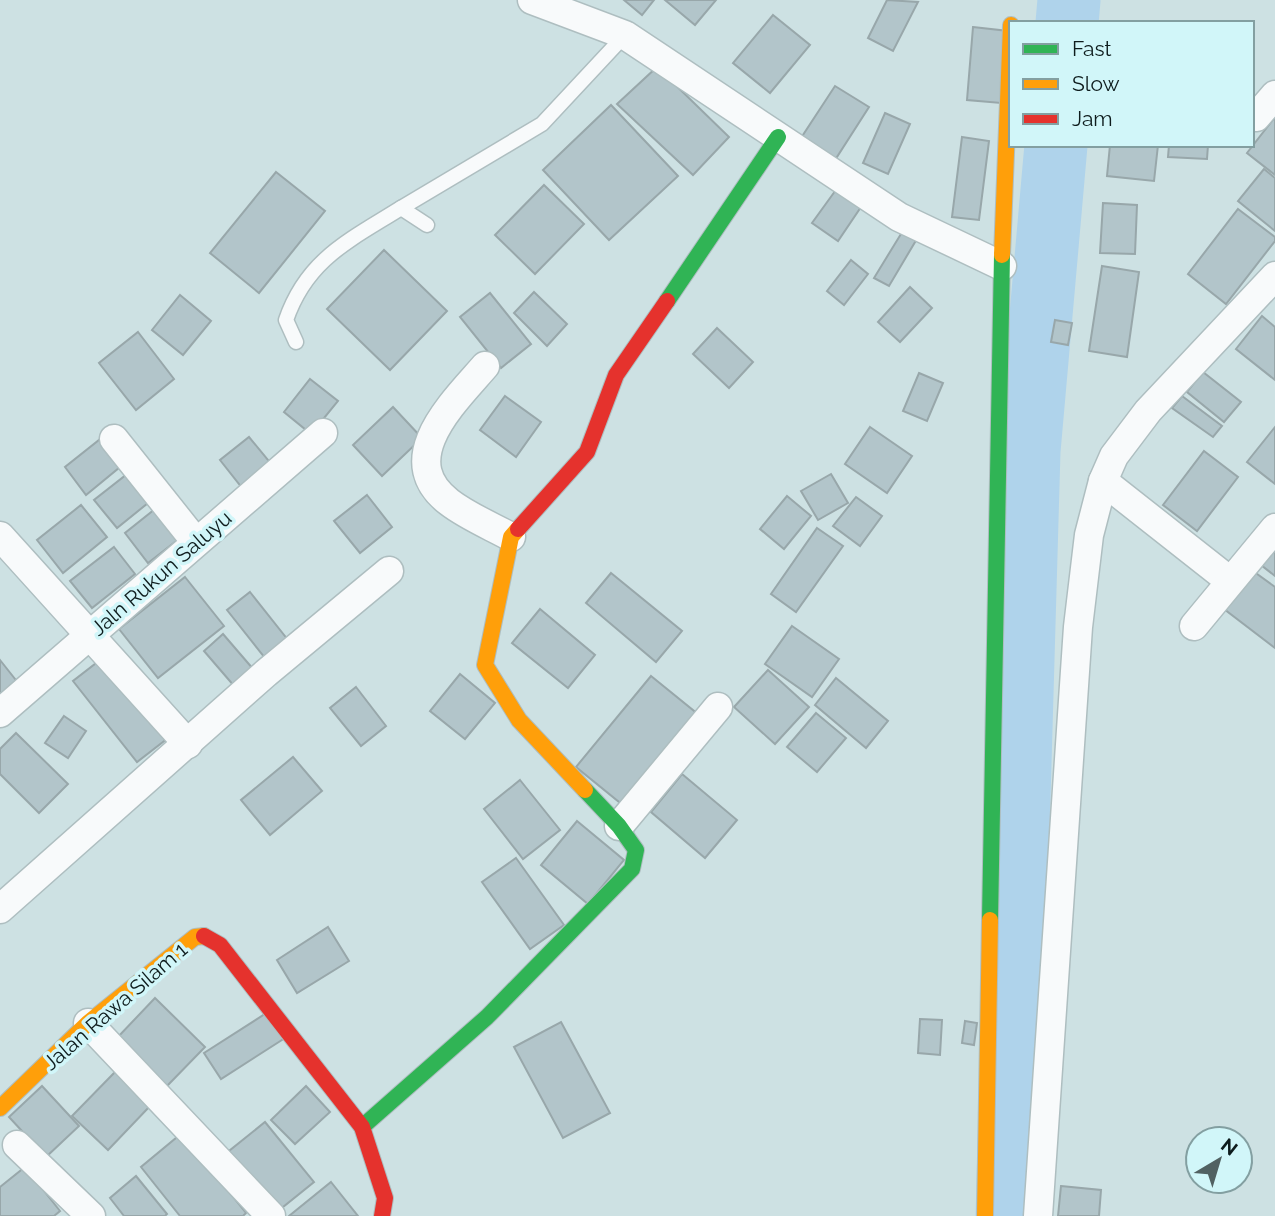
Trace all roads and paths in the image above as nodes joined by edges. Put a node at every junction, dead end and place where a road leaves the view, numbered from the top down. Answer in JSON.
{"nodes":[{"id":1,"x":532,"y":0,"type":"edge"},
{"id":2,"x":1012,"y":0,"type":"edge"},
{"id":3,"x":1011,"y":21,"type":"edge"},
{"id":4,"x":625,"y":35,"type":"junction"},
{"id":5,"x":1009,"y":78,"type":"edge"},
{"id":6,"x":1275,"y":95,"type":"edge"},
{"id":7,"x":1256,"y":117,"type":"dead end"},
{"id":8,"x":778,"y":137,"type":"junction"},
{"id":9,"x":401,"y":208,"type":"junction"},
{"id":10,"x":427,"y":225,"type":"dead end"},
{"id":11,"x":1002,"y":266,"type":"junction"},
{"id":12,"x":1275,"y":276,"type":"edge"},
{"id":13,"x":296,"y":342,"type":"dead end"},
{"id":14,"x":485,"y":366,"type":"dead end"},
{"id":15,"x":323,"y":433,"type":"dead end"},
{"id":16,"x":114,"y":439,"type":"dead end"},
{"id":17,"x":1103,"y":481,"type":"junction"},
{"id":18,"x":1275,"y":528,"type":"edge"},
{"id":19,"x":0,"y":536,"type":"edge"},
{"id":20,"x":511,"y":537,"type":"junction"},
{"id":21,"x":196,"y":542,"type":"junction"},
{"id":22,"x":389,"y":571,"type":"dead end"},
{"id":23,"x":1230,"y":581,"type":"junction"},
{"id":24,"x":1194,"y":626,"type":"dead end"},
{"id":25,"x":90,"y":635,"type":"junction"},
{"id":26,"x":718,"y":707,"type":"dead end"},
{"id":27,"x":0,"y":713,"type":"edge"},
{"id":28,"x":188,"y":744,"type":"junction"},
{"id":29,"x":619,"y":826,"type":"junction"},
{"id":30,"x":0,"y":909,"type":"edge"},
{"id":31,"x":88,"y":1023,"type":"junction"},
{"id":32,"x":0,"y":1108,"type":"edge"},
{"id":33,"x":0,"y":1122,"type":"edge"},
{"id":34,"x":362,"y":1127,"type":"junction"},
{"id":35,"x":9,"y":1152,"type":"edge"},
{"id":36,"x":91,"y":1216,"type":"edge"},
{"id":37,"x":271,"y":1216,"type":"edge"},
{"id":38,"x":382,"y":1216,"type":"edge"},
{"id":39,"x":985,"y":1216,"type":"edge"},
{"id":40,"x":1038,"y":1216,"type":"edge"}],
"edges":[{"from":1,"to":4,"type":"street"},
{"from":2,"to":3,"type":"street"},
{"from":4,"to":8,"type":"street"},
{"from":4,"to":9,"type":"lane"},
{"from":5,"to":11,"type":"street"},
{"from":6,"to":7,"type":"street"},
{"from":8,"to":11,"type":"street"},
{"from":8,"to":20,"type":"street"},
{"from":9,"to":10,"type":"lane"},
{"from":9,"to":13,"type":"lane"},
{"from":11,"to":39,"type":"street"},
{"from":12,"to":17,"type":"street"},
{"from":14,"to":20,"type":"street"},
{"from":15,"to":21,"type":"street","name":"Jaln Rukun Saluyu"},
{"from":16,"to":21,"type":"street"},
{"from":17,"to":23,"type":"street"},
{"from":17,"to":40,"type":"street"},
{"from":18,"to":23,"type":"street"},
{"from":19,"to":25,"type":"street"},
{"from":20,"to":29,"type":"street"},
{"from":21,"to":25,"type":"street","name":"Jaln Rukun Saluyu"},
{"from":22,"to":28,"type":"street"},
{"from":23,"to":24,"type":"street"},
{"from":25,"to":27,"type":"street","name":"Jaln Rukun Saluyu"},
{"from":25,"to":28,"type":"street"},
{"from":26,"to":29,"type":"street"},
{"from":28,"to":30,"type":"street"},
{"from":29,"to":34,"type":"street"},
{"from":31,"to":32,"type":"street","name":"Jalan Rawa Silam 1"},
{"from":31,"to":34,"type":"street","name":"Jalan Rawa Silam 1"},
{"from":31,"to":37,"type":"street"},
{"from":33,"to":35,"type":"street"},
{"from":34,"to":38,"type":"street"},
{"from":35,"to":36,"type":"street"}]}
